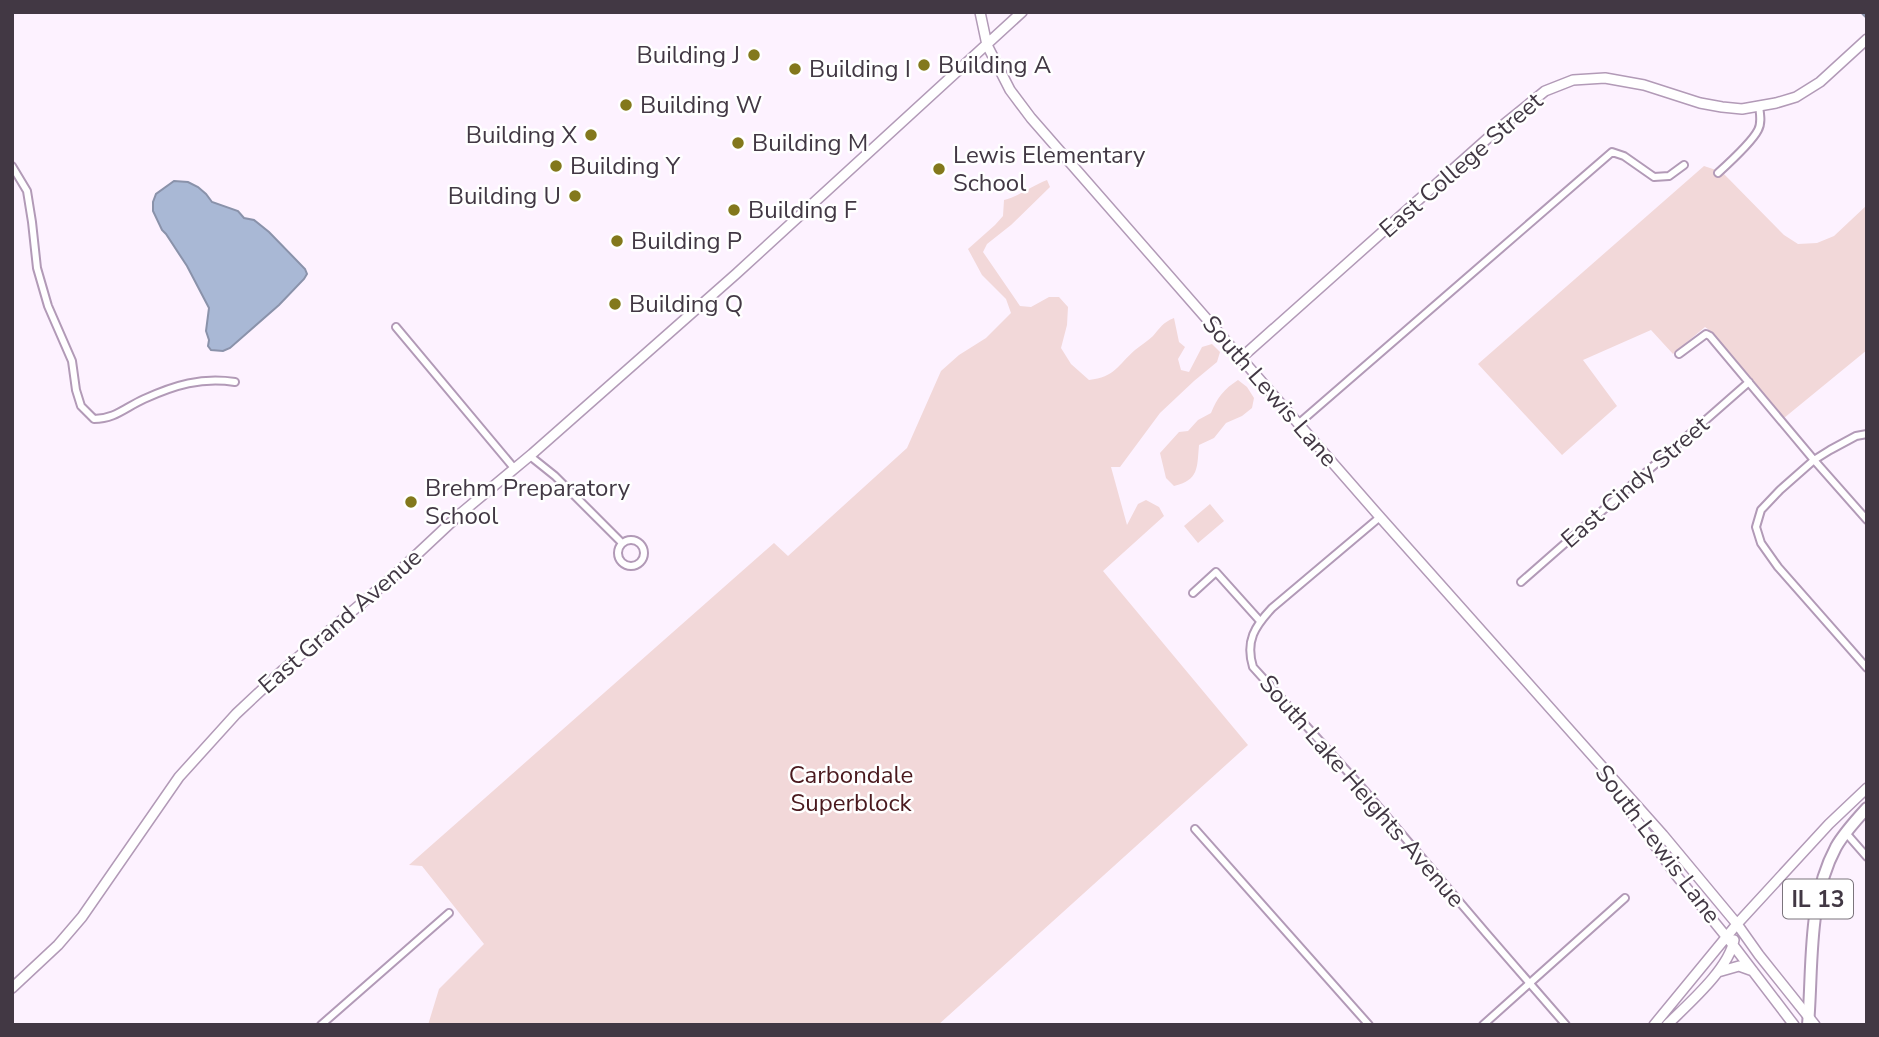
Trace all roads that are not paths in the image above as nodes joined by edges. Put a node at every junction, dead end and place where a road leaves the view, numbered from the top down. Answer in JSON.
{"nodes":[{"id":1,"x":979,"y":12,"type":"edge"},
{"id":2,"x":1022,"y":12,"type":"edge"},
{"id":3,"x":1867,"y":39,"type":"edge"},
{"id":4,"x":987,"y":45,"type":"junction"},
{"id":5,"x":1759,"y":106,"type":"junction"},
{"id":6,"x":1684,"y":165,"type":"dead end"},
{"id":7,"x":12,"y":166,"type":"edge"},
{"id":8,"x":1718,"y":173,"type":"dead end"},
{"id":9,"x":396,"y":327,"type":"dead end"},
{"id":10,"x":1679,"y":354,"type":"dead end"},
{"id":11,"x":1241,"y":358,"type":"junction"},
{"id":12,"x":235,"y":382,"type":"dead end"},
{"id":13,"x":1749,"y":382,"type":"junction"},
{"id":14,"x":1298,"y":424,"type":"junction"},
{"id":15,"x":1867,"y":433,"type":"edge"},
{"id":16,"x":530,"y":456,"type":"junction"},
{"id":17,"x":1814,"y":460,"type":"junction"},
{"id":18,"x":514,"y":468,"type":"junction"},
{"id":19,"x":1380,"y":517,"type":"junction"},
{"id":20,"x":1867,"y":520,"type":"edge"},
{"id":21,"x":622,"y":543,"type":"junction"},
{"id":22,"x":1521,"y":582,"type":"dead end"},
{"id":23,"x":1193,"y":593,"type":"dead end"},
{"id":24,"x":1259,"y":621,"type":"junction"},
{"id":25,"x":1867,"y":668,"type":"edge"},
{"id":26,"x":1589,"y":752,"type":"junction"},
{"id":27,"x":1867,"y":788,"type":"edge"},
{"id":28,"x":1867,"y":808,"type":"edge"},
{"id":29,"x":1195,"y":829,"type":"dead end"},
{"id":30,"x":1846,"y":833,"type":"junction"},
{"id":31,"x":1867,"y":857,"type":"edge"},
{"id":32,"x":1625,"y":898,"type":"dead end"},
{"id":33,"x":449,"y":913,"type":"dead end"},
{"id":34,"x":1737,"y":924,"type":"junction"},
{"id":35,"x":1727,"y":936,"type":"junction"},
{"id":36,"x":1733,"y":945,"type":"junction"},
{"id":37,"x":1754,"y":971,"type":"junction"},
{"id":38,"x":1718,"y":972,"type":"junction"},
{"id":39,"x":1528,"y":982,"type":"junction"},
{"id":40,"x":12,"y":988,"type":"edge"},
{"id":41,"x":1811,"y":1022,"type":"edge"},
{"id":42,"x":321,"y":1025,"type":"edge"},
{"id":43,"x":1369,"y":1025,"type":"edge"},
{"id":44,"x":1483,"y":1025,"type":"edge"},
{"id":45,"x":1566,"y":1025,"type":"edge"},
{"id":46,"x":1654,"y":1025,"type":"edge"},
{"id":47,"x":1667,"y":1025,"type":"edge"},
{"id":48,"x":1794,"y":1025,"type":"edge"}],
"edges":[{"from":1,"to":4,"type":"street","name":"South Lewis Lane"},
{"from":2,"to":4,"type":"street","name":"East Grand Avenue"},
{"from":3,"to":5,"type":"street","name":"East College Street"},
{"from":4,"to":11,"type":"street","name":"South Lewis Lane"},
{"from":4,"to":16,"type":"street","name":"East Grand Avenue"},
{"from":5,"to":8,"type":"street"},
{"from":5,"to":11,"type":"street","name":"East College Street"},
{"from":6,"to":14,"type":"street"},
{"from":7,"to":12,"type":"street"},
{"from":9,"to":18,"type":"street"},
{"from":10,"to":13,"type":"street"},
{"from":11,"to":14,"type":"street","name":"South Lewis Lane"},
{"from":13,"to":17,"type":"street"},
{"from":13,"to":22,"type":"street","name":"East Cindy Street"},
{"from":14,"to":19,"type":"street","name":"South Lewis Lane"},
{"from":15,"to":17,"type":"street"},
{"from":16,"to":18,"type":"street","name":"East Grand Avenue"},
{"from":16,"to":21,"type":"street"},
{"from":17,"to":20,"type":"street"},
{"from":17,"to":25,"type":"street"},
{"from":18,"to":40,"type":"street","name":"East Grand Avenue"},
{"from":19,"to":24,"type":"street"},
{"from":19,"to":26,"type":"street","name":"South Lewis Lane"},
{"from":21,"to":21,"type":"street"},
{"from":23,"to":24,"type":"street"},
{"from":24,"to":39,"type":"street","name":"South Lake Heights Avenue"},
{"from":26,"to":34,"type":"street","name":"South Lewis Lane"},
{"from":26,"to":35,"type":"street","name":"South Lewis Lane"},
{"from":27,"to":34,"type":"street"},
{"from":28,"to":30,"type":"highway","number":"IL 13"},
{"from":29,"to":43,"type":"street"},
{"from":30,"to":31,"type":"street"},
{"from":30,"to":41,"type":"highway","number":"IL 13"},
{"from":32,"to":39,"type":"street"},
{"from":33,"to":42,"type":"street"},
{"from":34,"to":35,"type":"street"},
{"from":34,"to":36,"type":"street"},
{"from":34,"to":41,"type":"street","name":"South Lewis Lane"},
{"from":35,"to":36,"type":"street","name":"South Lewis Lane"},
{"from":35,"to":46,"type":"street"},
{"from":36,"to":37,"type":"street","name":"South Lewis Lane"},
{"from":36,"to":38,"type":"street"},
{"from":37,"to":38,"type":"street"},
{"from":37,"to":48,"type":"street","name":"South Lewis Lane"},
{"from":38,"to":47,"type":"street"},
{"from":39,"to":44,"type":"street"},
{"from":39,"to":45,"type":"street","name":"South Lake Heights Avenue"}]}
